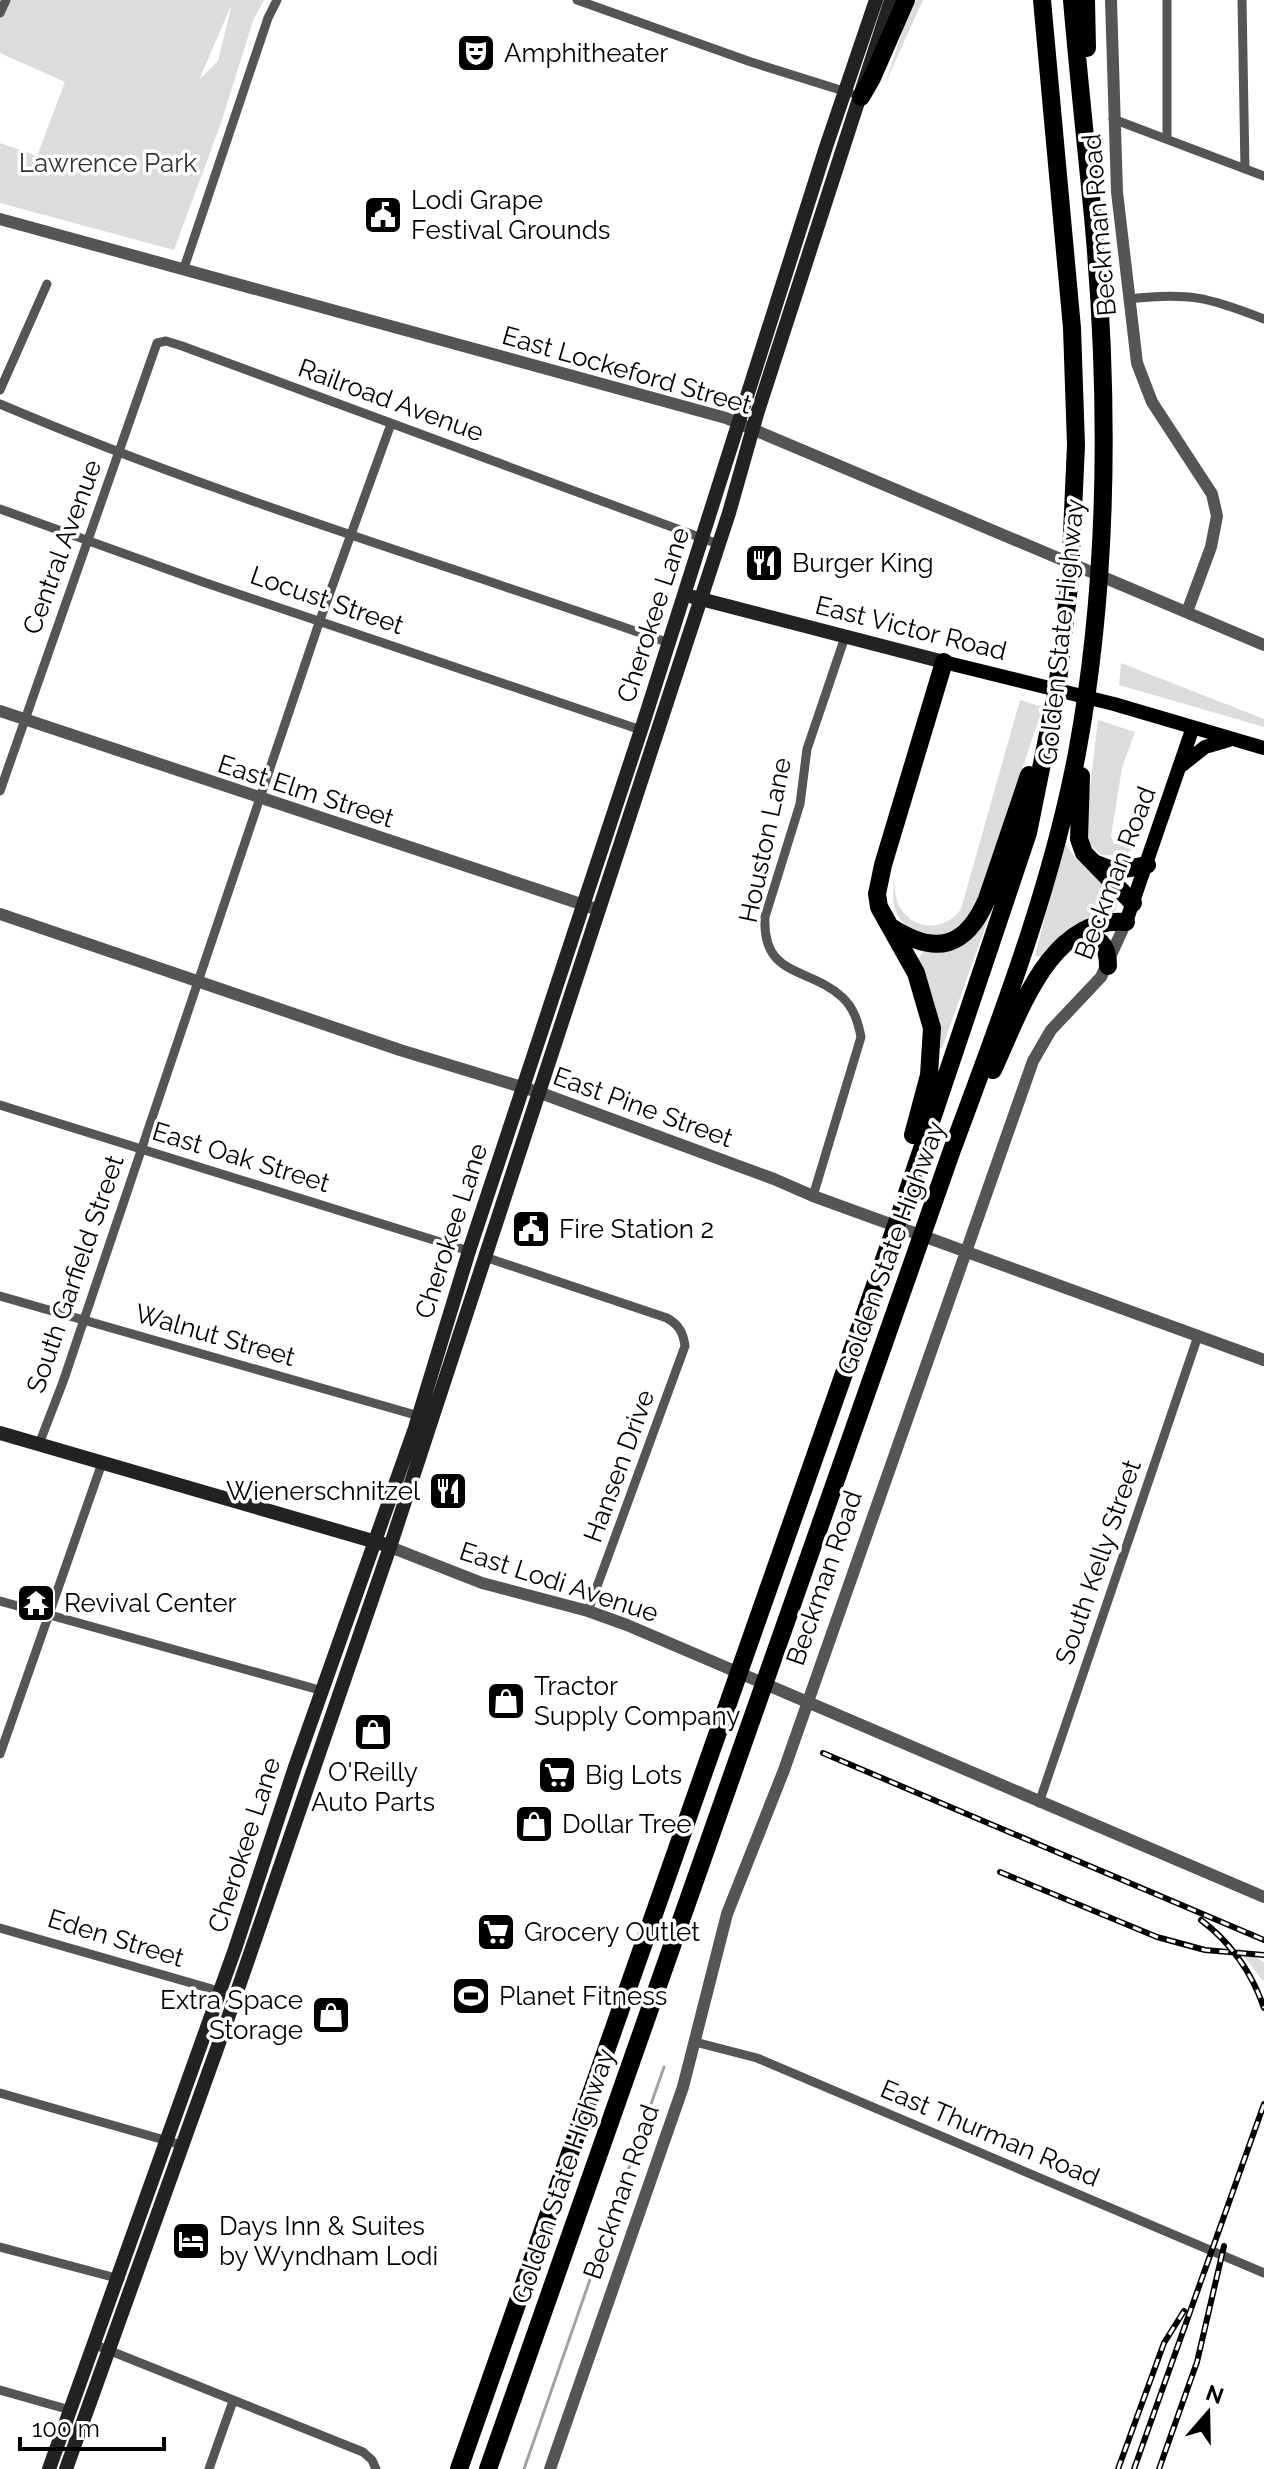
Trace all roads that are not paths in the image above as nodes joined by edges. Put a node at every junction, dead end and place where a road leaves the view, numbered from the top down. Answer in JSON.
{"nodes":[{"id":1,"x":6,"y":0,"type":"edge"},
{"id":2,"x":277,"y":0,"type":"edge"},
{"id":3,"x":577,"y":0,"type":"edge"},
{"id":4,"x":876,"y":0,"type":"edge"},
{"id":5,"x":891,"y":0,"type":"edge"},
{"id":6,"x":906,"y":0,"type":"edge"},
{"id":7,"x":1042,"y":0,"type":"edge"},
{"id":8,"x":1072,"y":0,"type":"edge"},
{"id":9,"x":1086,"y":0,"type":"edge"},
{"id":10,"x":1111,"y":0,"type":"edge"},
{"id":11,"x":1167,"y":0,"type":"edge"},
{"id":12,"x":1242,"y":0,"type":"edge"},
{"id":13,"x":0,"y":13,"type":"edge"},
{"id":14,"x":853,"y":94,"type":"junction"},
{"id":15,"x":1113,"y":119,"type":"junction"},
{"id":16,"x":1082,"y":123,"type":"junction"},
{"id":17,"x":1167,"y":139,"type":"junction"},
{"id":18,"x":1245,"y":169,"type":"junction"},
{"id":19,"x":1264,"y":176,"type":"edge"},
{"id":20,"x":0,"y":219,"type":"edge"},
{"id":21,"x":184,"y":268,"type":"junction"},
{"id":22,"x":47,"y":284,"type":"dead end"},
{"id":23,"x":1129,"y":299,"type":"junction"},
{"id":24,"x":1264,"y":319,"type":"edge"},
{"id":25,"x":0,"y":390,"type":"edge"},
{"id":26,"x":0,"y":404,"type":"edge"},
{"id":27,"x":738,"y":423,"type":"junction"},
{"id":28,"x":391,"y":424,"type":"junction"},
{"id":29,"x":753,"y":429,"type":"junction"},
{"id":30,"x":119,"y":454,"type":"junction"},
{"id":31,"x":0,"y":509,"type":"edge"},
{"id":32,"x":351,"y":534,"type":"junction"},
{"id":33,"x":701,"y":539,"type":"junction"},
{"id":34,"x":87,"y":540,"type":"junction"},
{"id":35,"x":718,"y":544,"type":"junction"},
{"id":36,"x":684,"y":595,"type":"junction"},
{"id":37,"x":700,"y":599,"type":"junction"},
{"id":38,"x":1187,"y":612,"type":"junction"},
{"id":39,"x":320,"y":620,"type":"junction"},
{"id":40,"x":845,"y":637,"type":"junction"},
{"id":41,"x":669,"y":643,"type":"junction"},
{"id":42,"x":1264,"y":645,"type":"edge"},
{"id":43,"x":944,"y":662,"type":"junction"},
{"id":44,"x":1087,"y":685,"type":"junction"},
{"id":45,"x":1053,"y":708,"type":"junction"},
{"id":46,"x":0,"y":711,"type":"edge"},
{"id":47,"x":24,"y":718,"type":"junction"},
{"id":48,"x":1193,"y":727,"type":"junction"},
{"id":49,"x":641,"y":730,"type":"junction"},
{"id":50,"x":1233,"y":739,"type":"junction"},
{"id":51,"x":1264,"y":748,"type":"edge"},
{"id":52,"x":1181,"y":766,"type":"junction"},
{"id":53,"x":0,"y":791,"type":"edge"},
{"id":54,"x":260,"y":799,"type":"junction"},
{"id":55,"x":1091,"y":860,"type":"junction"},
{"id":56,"x":1147,"y":865,"type":"junction"},
{"id":57,"x":1133,"y":903,"type":"junction"},
{"id":58,"x":583,"y":905,"type":"junction"},
{"id":59,"x":599,"y":910,"type":"junction"},
{"id":60,"x":0,"y":914,"type":"edge"},
{"id":61,"x":1126,"y":922,"type":"junction"},
{"id":62,"x":889,"y":926,"type":"junction"},
{"id":63,"x":1078,"y":935,"type":"junction"},
{"id":64,"x":1108,"y":966,"type":"junction"},
{"id":65,"x":198,"y":981,"type":"junction"},
{"id":66,"x":523,"y":1088,"type":"junction"},
{"id":67,"x":538,"y":1092,"type":"junction"},
{"id":68,"x":0,"y":1105,"type":"edge"},
{"id":69,"x":141,"y":1149,"type":"junction"},
{"id":70,"x":952,"y":1150,"type":"junction"},
{"id":71,"x":813,"y":1196,"type":"junction"},
{"id":72,"x":899,"y":1217,"type":"junction"},
{"id":73,"x":469,"y":1251,"type":"junction"},
{"id":74,"x":964,"y":1251,"type":"junction"},
{"id":75,"x":485,"y":1257,"type":"junction"},
{"id":76,"x":0,"y":1296,"type":"edge"},
{"id":77,"x":84,"y":1321,"type":"junction"},
{"id":78,"x":1198,"y":1336,"type":"junction"},
{"id":79,"x":1264,"y":1360,"type":"edge"},
{"id":80,"x":419,"y":1416,"type":"junction"},
{"id":81,"x":0,"y":1433,"type":"edge"},
{"id":82,"x":39,"y":1444,"type":"junction"},
{"id":83,"x":102,"y":1463,"type":"junction"},
{"id":84,"x":375,"y":1541,"type":"junction"},
{"id":85,"x":390,"y":1547,"type":"junction"},
{"id":86,"x":0,"y":1601,"type":"edge"},
{"id":87,"x":588,"y":1611,"type":"junction"},
{"id":88,"x":49,"y":1615,"type":"junction"},
{"id":89,"x":323,"y":1691,"type":"junction"},
{"id":90,"x":807,"y":1703,"type":"junction"},
{"id":91,"x":0,"y":1754,"type":"edge"},
{"id":92,"x":1039,"y":1803,"type":"junction"},
{"id":93,"x":1264,"y":1897,"type":"edge"},
{"id":94,"x":0,"y":1928,"type":"edge"},
{"id":95,"x":219,"y":1991,"type":"junction"},
{"id":96,"x":695,"y":2042,"type":"junction"},
{"id":97,"x":0,"y":2093,"type":"edge"},
{"id":98,"x":166,"y":2139,"type":"junction"},
{"id":99,"x":182,"y":2145,"type":"junction"},
{"id":100,"x":0,"y":2247,"type":"edge"},
{"id":101,"x":1264,"y":2273,"type":"edge"},
{"id":102,"x":117,"y":2278,"type":"junction"},
{"id":103,"x":132,"y":2283,"type":"junction"},
{"id":104,"x":93,"y":2344,"type":"junction"},
{"id":105,"x":109,"y":2350,"type":"junction"},
{"id":106,"x":0,"y":2390,"type":"edge"},
{"id":107,"x":233,"y":2401,"type":"junction"},
{"id":108,"x":70,"y":2410,"type":"junction"},
{"id":109,"x":375,"y":2466,"type":"edge"},
{"id":110,"x":49,"y":2469,"type":"edge"},
{"id":111,"x":66,"y":2469,"type":"edge"},
{"id":112,"x":209,"y":2469,"type":"edge"},
{"id":113,"x":459,"y":2469,"type":"edge"},
{"id":114,"x":488,"y":2469,"type":"edge"},
{"id":115,"x":550,"y":2469,"type":"edge"}],
"edges":[{"from":1,"to":13,"type":"street"},
{"from":2,"to":21,"type":"street"},
{"from":3,"to":14,"type":"street"},
{"from":4,"to":14,"type":"main road","name":"Cherokee Lane"},
{"from":5,"to":14,"type":"main road","name":"Cherokee Lane"},
{"from":6,"to":14,"type":"highway"},
{"from":7,"to":45,"type":"highway","name":"Golden State Highway"},
{"from":8,"to":16,"type":"highway","name":"Golden State Highway"},
{"from":9,"to":16,"type":"highway"},
{"from":10,"to":15,"type":"street","name":"Beckman Road"},
{"from":11,"to":17,"type":"street"},
{"from":12,"to":18,"type":"street"},
{"from":14,"to":27,"type":"main road","name":"Cherokee Lane"},
{"from":14,"to":29,"type":"main road","name":"Cherokee Lane"},
{"from":15,"to":17,"type":"street"},
{"from":15,"to":23,"type":"street","name":"Beckman Road"},
{"from":16,"to":44,"type":"highway","name":"Golden State Highway"},
{"from":17,"to":18,"type":"street"},
{"from":18,"to":19,"type":"street"},
{"from":20,"to":21,"type":"street","name":"East Lockeford Street"},
{"from":21,"to":27,"type":"street","name":"East Lockeford Street"},
{"from":22,"to":25,"type":"street"},
{"from":23,"to":24,"type":"street"},
{"from":23,"to":38,"type":"street","name":"Beckman Road"},
{"from":26,"to":30,"type":"street"},
{"from":27,"to":29,"type":"street","name":"East Lockeford Street"},
{"from":27,"to":33,"type":"main road","name":"Cherokee Lane"},
{"from":28,"to":30,"type":"street","name":"Railroad Avenue"},
{"from":28,"to":32,"type":"street","name":"South Garfield Street"},
{"from":28,"to":33,"type":"street","name":"Railroad Avenue"},
{"from":29,"to":35,"type":"main road","name":"Cherokee Lane"},
{"from":29,"to":38,"type":"street","name":"East Lockeford Street"},
{"from":30,"to":32,"type":"street"},
{"from":30,"to":34,"type":"street","name":"Central Avenue"},
{"from":31,"to":34,"type":"street","name":"Locust Street"},
{"from":32,"to":39,"type":"street","name":"South Garfield Street"},
{"from":32,"to":41,"type":"street"},
{"from":33,"to":35,"type":"street","name":"Railroad Avenue"},
{"from":33,"to":36,"type":"main road","name":"Cherokee Lane"},
{"from":34,"to":39,"type":"street","name":"Locust Street"},
{"from":34,"to":47,"type":"street","name":"Central Avenue"},
{"from":35,"to":37,"type":"main road","name":"Cherokee Lane"},
{"from":36,"to":37,"type":"main road","name":"East Victor Road"},
{"from":36,"to":41,"type":"main road","name":"Cherokee Lane"},
{"from":37,"to":40,"type":"main road","name":"East Victor Road"},
{"from":37,"to":59,"type":"main road","name":"Cherokee Lane"},
{"from":38,"to":42,"type":"street","name":"East Lockeford Street"},
{"from":39,"to":49,"type":"street","name":"Locust Street"},
{"from":39,"to":54,"type":"street","name":"South Garfield Street"},
{"from":40,"to":43,"type":"main road","name":"East Victor Road"},
{"from":40,"to":71,"type":"street","name":"Houston Lane"},
{"from":41,"to":49,"type":"main road","name":"Cherokee Lane"},
{"from":43,"to":48,"type":"main road","name":"East Victor Road"},
{"from":43,"to":62,"type":"highway"},
{"from":44,"to":55,"type":"highway"},
{"from":44,"to":70,"type":"highway","name":"Golden State Highway"},
{"from":45,"to":62,"type":"highway"},
{"from":45,"to":72,"type":"highway","name":"Golden State Highway"},
{"from":46,"to":47,"type":"street","name":"East Elm Street"},
{"from":47,"to":53,"type":"street","name":"Central Avenue"},
{"from":47,"to":54,"type":"street","name":"East Elm Street"},
{"from":48,"to":50,"type":"main road","name":"East Victor Road"},
{"from":48,"to":52,"type":"main road","name":"Beckman Road"},
{"from":49,"to":58,"type":"main road","name":"Cherokee Lane"},
{"from":50,"to":51,"type":"main road","name":"East Victor Road"},
{"from":50,"to":52,"type":"main road"},
{"from":52,"to":56,"type":"main road","name":"Beckman Road"},
{"from":54,"to":58,"type":"street","name":"East Elm Street"},
{"from":54,"to":65,"type":"street","name":"South Garfield Street"},
{"from":55,"to":56,"type":"highway"},
{"from":55,"to":57,"type":"highway"},
{"from":56,"to":57,"type":"main road","name":"Beckman Road"},
{"from":57,"to":61,"type":"main road","name":"Beckman Road"},
{"from":58,"to":59,"type":"street","name":"East Elm Street"},
{"from":58,"to":66,"type":"main road","name":"Cherokee Lane"},
{"from":59,"to":67,"type":"main road","name":"Cherokee Lane"},
{"from":60,"to":65,"type":"street","name":"East Pine Street"},
{"from":61,"to":63,"type":"highway"},
{"from":61,"to":64,"type":"street","name":"Beckman Road"},
{"from":62,"to":72,"type":"highway"},
{"from":63,"to":64,"type":"highway"},
{"from":63,"to":70,"type":"highway"},
{"from":64,"to":74,"type":"street","name":"Beckman Road"},
{"from":65,"to":66,"type":"street","name":"East Pine Street"},
{"from":65,"to":69,"type":"street","name":"South Garfield Street"},
{"from":66,"to":67,"type":"street","name":"East Pine Street"},
{"from":66,"to":73,"type":"main road","name":"Cherokee Lane"},
{"from":67,"to":71,"type":"street","name":"East Pine Street"},
{"from":67,"to":75,"type":"main road","name":"Cherokee Lane"},
{"from":68,"to":69,"type":"street","name":"East Oak Street"},
{"from":69,"to":73,"type":"street","name":"East Oak Street"},
{"from":69,"to":77,"type":"street","name":"South Garfield Street"},
{"from":70,"to":114,"type":"highway","name":"Golden State Highway"},
{"from":71,"to":74,"type":"street","name":"East Pine Street"},
{"from":72,"to":113,"type":"highway","name":"Golden State Highway"},
{"from":73,"to":80,"type":"main road","name":"Cherokee Lane"},
{"from":74,"to":78,"type":"street","name":"East Pine Street"},
{"from":74,"to":90,"type":"street","name":"Beckman Road"},
{"from":75,"to":85,"type":"main road","name":"Cherokee Lane"},
{"from":75,"to":87,"type":"street","name":"Hansen Drive"},
{"from":76,"to":77,"type":"street","name":"Walnut Street"},
{"from":77,"to":80,"type":"street","name":"Walnut Street"},
{"from":77,"to":82,"type":"street","name":"South Garfield Street"},
{"from":78,"to":79,"type":"street","name":"East Pine Street"},
{"from":78,"to":92,"type":"street","name":"South Kelly Street"},
{"from":80,"to":84,"type":"main road","name":"Cherokee Lane"},
{"from":81,"to":82,"type":"main road","name":"East Lodi Avenue"},
{"from":82,"to":83,"type":"main road","name":"East Lodi Avenue"},
{"from":83,"to":84,"type":"main road","name":"East Lodi Avenue"},
{"from":83,"to":88,"type":"street"},
{"from":84,"to":85,"type":"main road","name":"East Lodi Avenue"},
{"from":84,"to":89,"type":"main road","name":"Cherokee Lane"},
{"from":85,"to":87,"type":"street","name":"East Lodi Avenue"},
{"from":85,"to":99,"type":"main road","name":"Cherokee Lane"},
{"from":86,"to":88,"type":"street"},
{"from":87,"to":90,"type":"street","name":"East Lodi Avenue"},
{"from":88,"to":89,"type":"street"},
{"from":88,"to":91,"type":"street"},
{"from":89,"to":95,"type":"main road","name":"Cherokee Lane"},
{"from":90,"to":92,"type":"street","name":"East Lodi Avenue"},
{"from":90,"to":96,"type":"street","name":"Beckman Road"},
{"from":92,"to":93,"type":"street","name":"East Lodi Avenue"},
{"from":94,"to":95,"type":"street","name":"Eden Street"},
{"from":95,"to":98,"type":"main road","name":"Cherokee Lane"},
{"from":96,"to":101,"type":"street","name":"East Thurman Road"},
{"from":96,"to":115,"type":"street","name":"Beckman Road"},
{"from":97,"to":98,"type":"street"},
{"from":98,"to":99,"type":"street"},
{"from":98,"to":102,"type":"main road","name":"Cherokee Lane"},
{"from":99,"to":103,"type":"main road","name":"Cherokee Lane"},
{"from":100,"to":102,"type":"street"},
{"from":102,"to":103,"type":"street"},
{"from":102,"to":104,"type":"main road","name":"Cherokee Lane"},
{"from":103,"to":105,"type":"main road","name":"Cherokee Lane"},
{"from":104,"to":105,"type":"street"},
{"from":104,"to":108,"type":"main road","name":"Cherokee Lane"},
{"from":105,"to":107,"type":"street"},
{"from":105,"to":111,"type":"main road","name":"Cherokee Lane"},
{"from":106,"to":108,"type":"street"},
{"from":107,"to":109,"type":"street"},
{"from":107,"to":112,"type":"street"},
{"from":108,"to":110,"type":"main road","name":"Cherokee Lane"}]}
